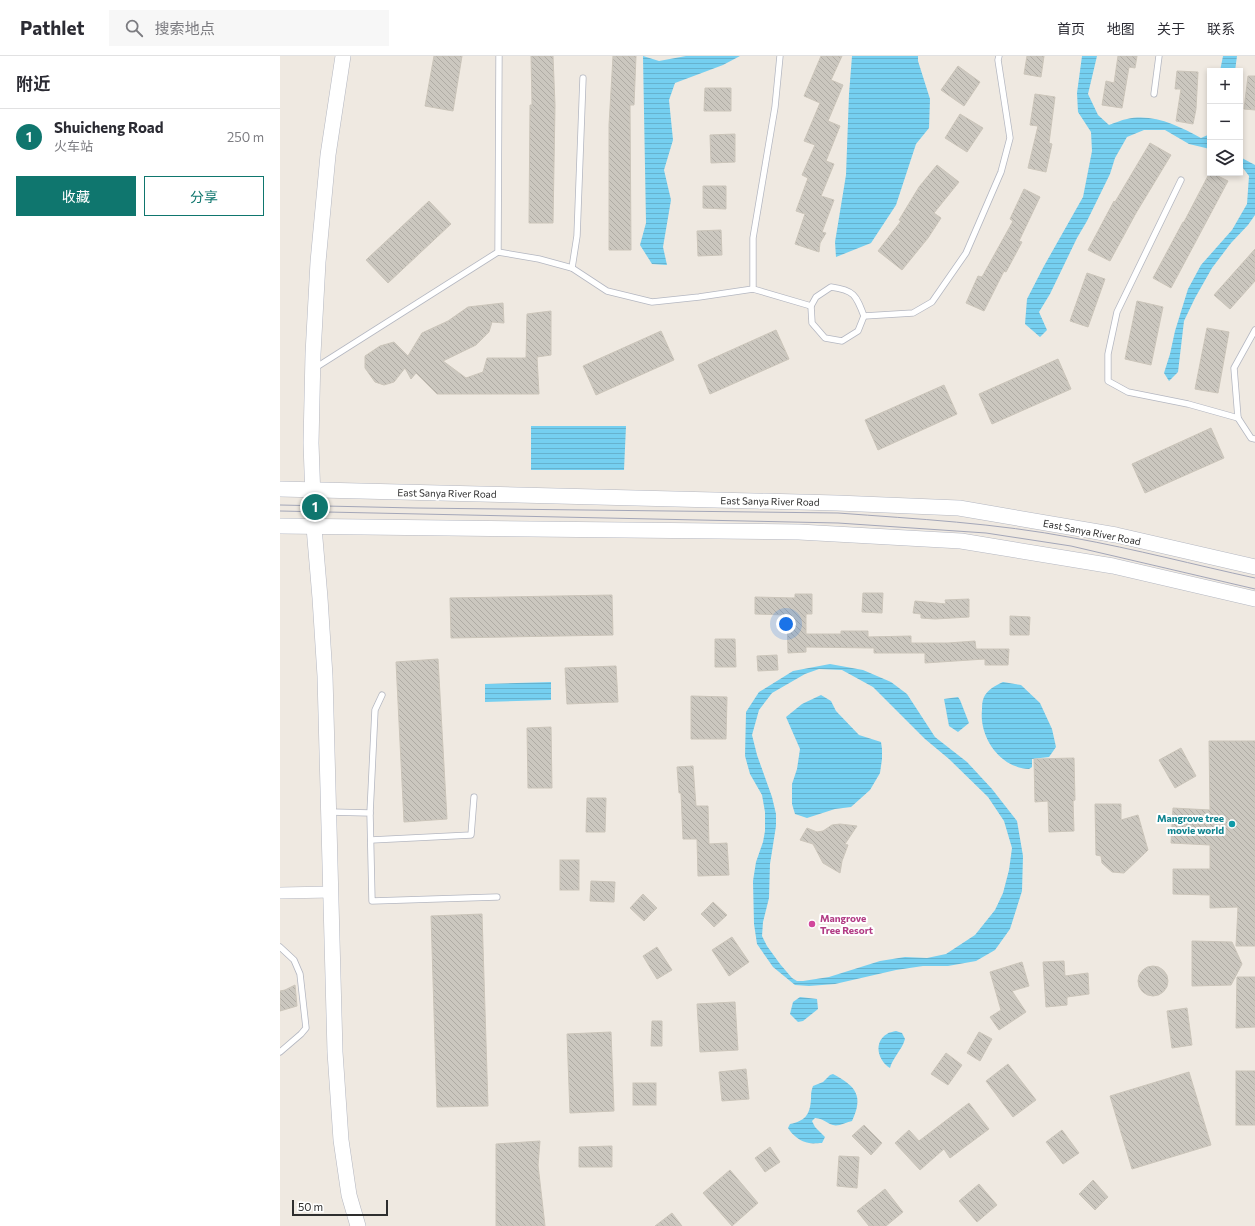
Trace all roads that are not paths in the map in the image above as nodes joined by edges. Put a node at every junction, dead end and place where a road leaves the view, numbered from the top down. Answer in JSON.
{"nodes":[{"id":1,"x":343,"y":56,"type":"edge"},
{"id":2,"x":499,"y":56,"type":"edge"},
{"id":3,"x":780,"y":56,"type":"edge"},
{"id":4,"x":999,"y":56,"type":"edge"},
{"id":5,"x":1159,"y":56,"type":"edge"},
{"id":6,"x":583,"y":78,"type":"dead end"},
{"id":7,"x":1154,"y":94,"type":"dead end"},
{"id":8,"x":1181,"y":180,"type":"dead end"},
{"id":9,"x":498,"y":252,"type":"junction"},
{"id":10,"x":572,"y":268,"type":"junction"},
{"id":11,"x":753,"y":289,"type":"junction"},
{"id":12,"x":811,"y":306,"type":"junction"},
{"id":13,"x":864,"y":316,"type":"junction"},
{"id":14,"x":1255,"y":330,"type":"edge"},
{"id":15,"x":313,"y":369,"type":"junction"},
{"id":16,"x":1238,"y":418,"type":"junction"},
{"id":17,"x":1255,"y":439,"type":"edge"},
{"id":18,"x":280,"y":489,"type":"edge"},
{"id":19,"x":312,"y":490,"type":"junction"},
{"id":20,"x":280,"y":526,"type":"edge"},
{"id":21,"x":314,"y":527,"type":"junction"},
{"id":22,"x":1255,"y":567,"type":"edge"},
{"id":23,"x":1255,"y":599,"type":"edge"},
{"id":24,"x":382,"y":695,"type":"dead end"},
{"id":25,"x":474,"y":797,"type":"dead end"},
{"id":26,"x":328,"y":812,"type":"junction"},
{"id":27,"x":370,"y":813,"type":"junction"},
{"id":28,"x":370,"y":840,"type":"junction"},
{"id":29,"x":331,"y":892,"type":"junction"},
{"id":30,"x":280,"y":893,"type":"edge"},
{"id":31,"x":497,"y":897,"type":"dead end"},
{"id":32,"x":280,"y":947,"type":"edge"},
{"id":33,"x":280,"y":1052,"type":"edge"},
{"id":34,"x":358,"y":1226,"type":"edge"}],
"edges":[{"from":1,"to":15,"type":"main road"},
{"from":2,"to":9,"type":"lane"},
{"from":3,"to":11,"type":"lane"},
{"from":4,"to":13,"type":"lane"},
{"from":5,"to":7,"type":"lane"},
{"from":6,"to":10,"type":"lane"},
{"from":8,"to":16,"type":"lane"},
{"from":9,"to":10,"type":"lane"},
{"from":9,"to":15,"type":"lane"},
{"from":10,"to":11,"type":"lane"},
{"from":11,"to":12,"type":"lane"},
{"from":12,"to":13,"type":"lane"},
{"from":12,"to":13,"type":"lane"},
{"from":14,"to":16,"type":"lane"},
{"from":15,"to":19,"type":"main road"},
{"from":16,"to":17,"type":"lane"},
{"from":18,"to":19,"type":"main road","name":"East Sanya River Road"},
{"from":19,"to":21,"type":"main road"},
{"from":19,"to":22,"type":"main road","name":"East Sanya River Road"},
{"from":20,"to":21,"type":"main road"},
{"from":21,"to":23,"type":"main road"},
{"from":21,"to":26,"type":"main road"},
{"from":24,"to":27,"type":"lane"},
{"from":25,"to":28,"type":"lane"},
{"from":26,"to":27,"type":"lane"},
{"from":26,"to":29,"type":"main road"},
{"from":27,"to":28,"type":"lane"},
{"from":28,"to":31,"type":"lane"},
{"from":29,"to":30,"type":"street"},
{"from":29,"to":34,"type":"main road"},
{"from":32,"to":33,"type":"lane"}]}
